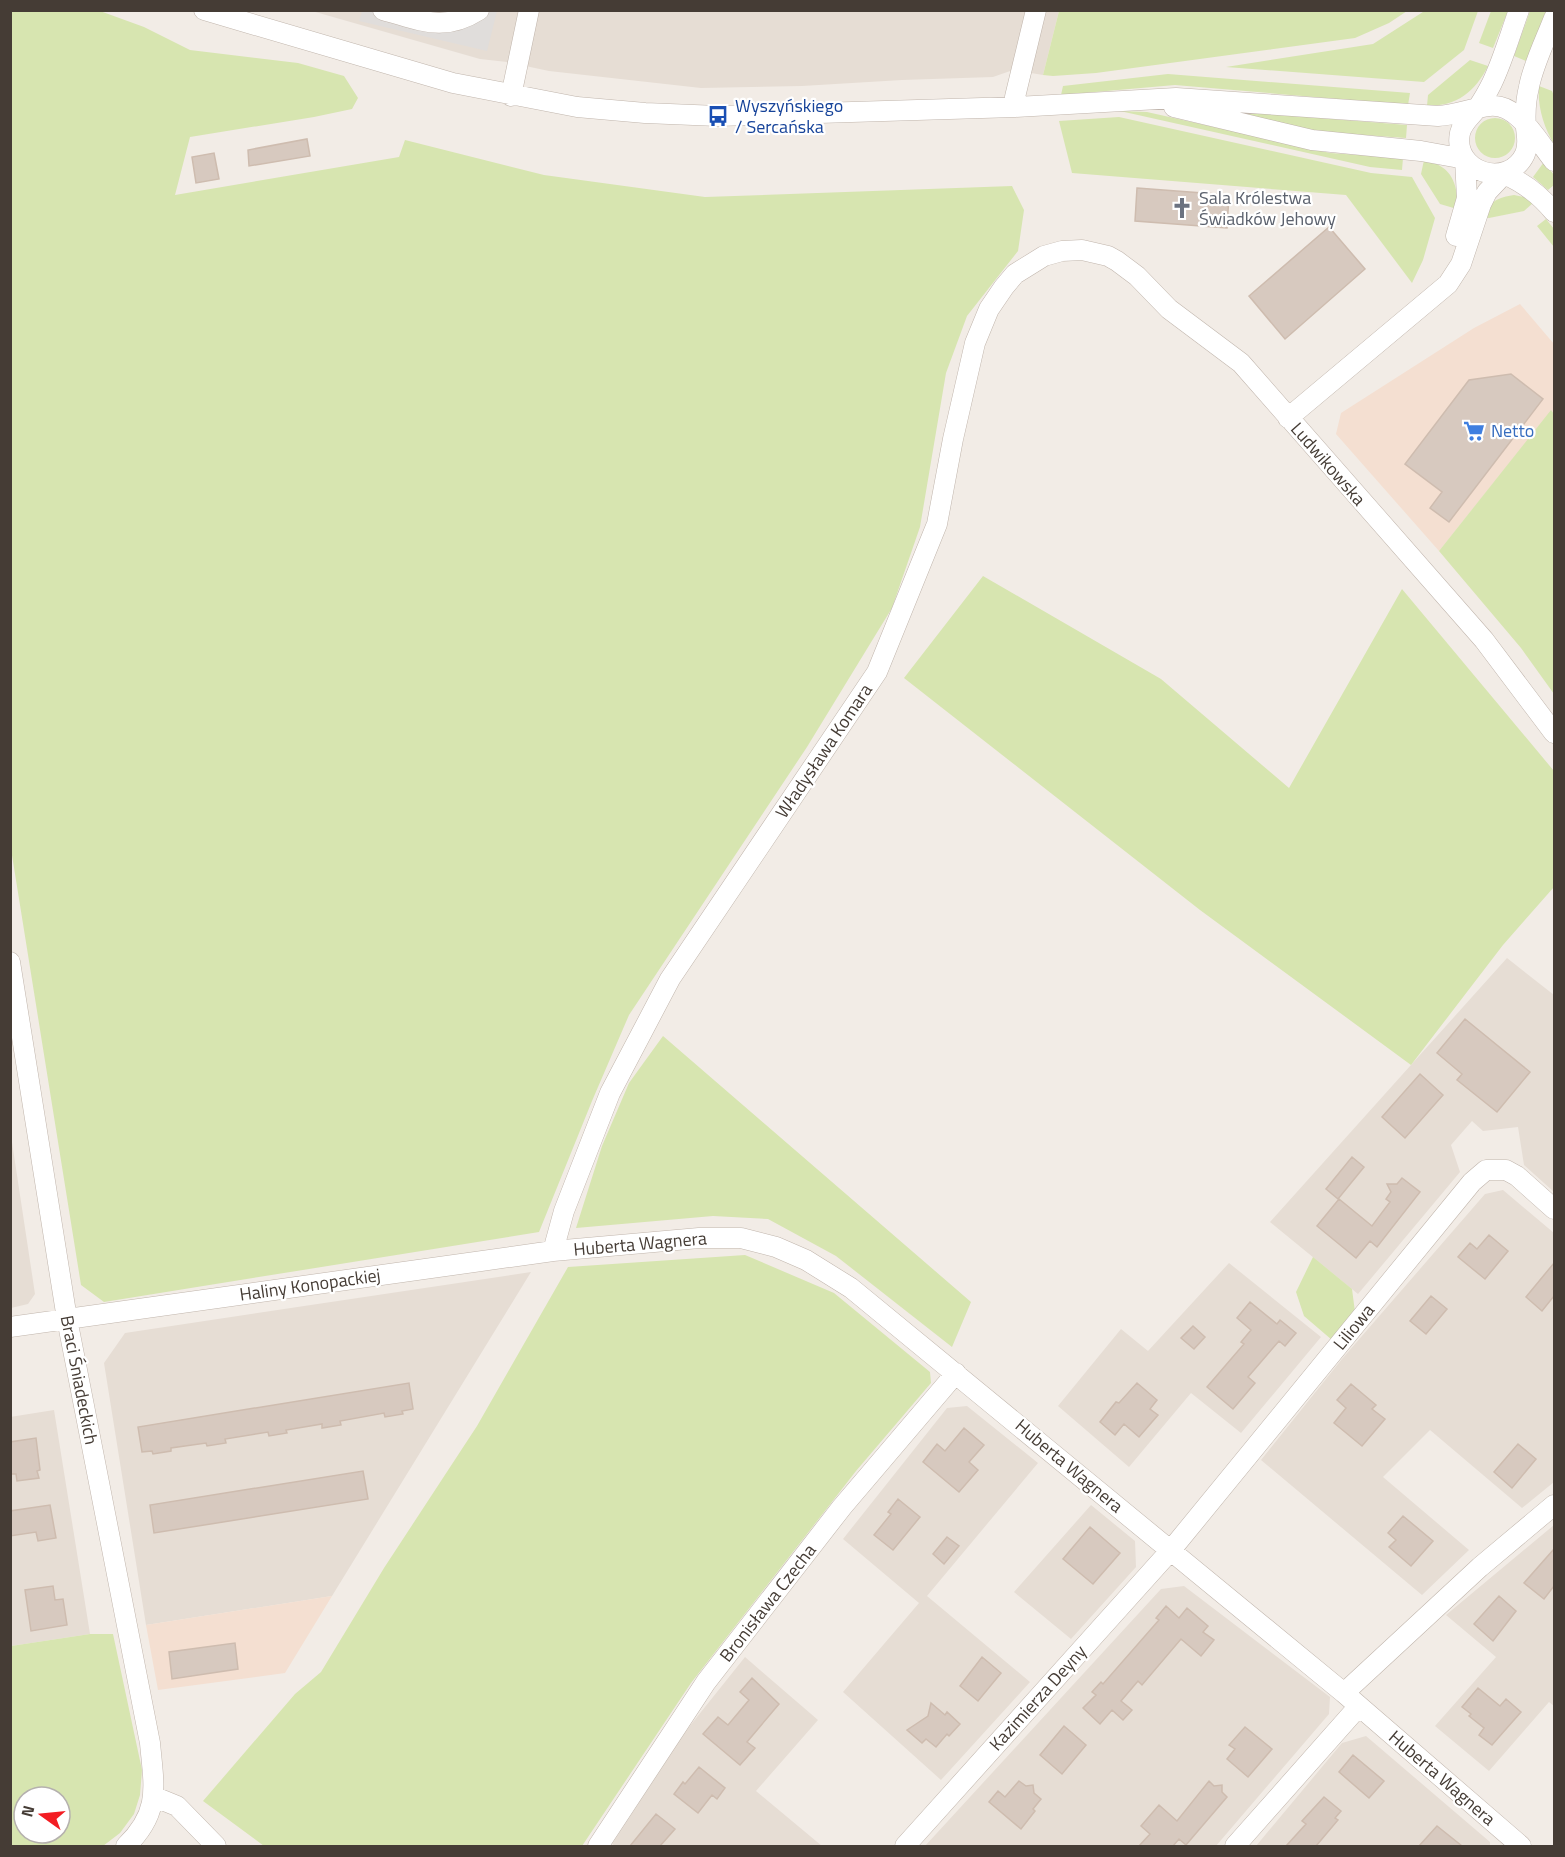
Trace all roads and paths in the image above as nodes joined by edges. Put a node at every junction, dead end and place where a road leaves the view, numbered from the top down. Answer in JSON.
{"nodes":[{"id":1,"x":204,"y":10,"type":"edge"},
{"id":2,"x":383,"y":10,"type":"edge"},
{"id":3,"x":479,"y":10,"type":"edge"},
{"id":4,"x":529,"y":10,"type":"edge"},
{"id":5,"x":1036,"y":10,"type":"edge"},
{"id":6,"x":1519,"y":10,"type":"edge"},
{"id":7,"x":1554,"y":18,"type":"edge"},
{"id":8,"x":511,"y":96,"type":"junction"},
{"id":9,"x":1123,"y":101,"type":"junction"},
{"id":10,"x":1015,"y":107,"type":"junction"},
{"id":11,"x":1478,"y":108,"type":"junction"},
{"id":12,"x":1526,"y":126,"type":"junction"},
{"id":13,"x":1465,"y":159,"type":"junction"},
{"id":14,"x":1554,"y":161,"type":"edge"},
{"id":15,"x":1504,"y":174,"type":"junction"},
{"id":16,"x":1554,"y":212,"type":"edge"},
{"id":17,"x":1062,"y":251,"type":"joint"},
{"id":18,"x":1430,"y":299,"type":"junction"},
{"id":19,"x":1288,"y":417,"type":"junction"},
{"id":20,"x":1554,"y":733,"type":"edge"},
{"id":21,"x":10,"y":962,"type":"edge"},
{"id":22,"x":1554,"y":1209,"type":"edge"},
{"id":23,"x":554,"y":1251,"type":"junction"},
{"id":24,"x":67,"y":1319,"type":"junction"},
{"id":25,"x":10,"y":1327,"type":"edge"},
{"id":26,"x":956,"y":1373,"type":"junction"},
{"id":27,"x":1554,"y":1505,"type":"edge"},
{"id":28,"x":1171,"y":1550,"type":"junction"},
{"id":29,"x":1351,"y":1700,"type":"junction"},
{"id":30,"x":154,"y":1797,"type":"junction"},
{"id":31,"x":126,"y":1846,"type":"edge"},
{"id":32,"x":216,"y":1846,"type":"edge"},
{"id":33,"x":598,"y":1846,"type":"edge"},
{"id":34,"x":905,"y":1846,"type":"edge"},
{"id":35,"x":1235,"y":1846,"type":"edge"},
{"id":36,"x":1521,"y":1846,"type":"edge"}],
"edges":[{"from":1,"to":8,"type":"street"},
{"from":2,"to":3,"type":"street"},
{"from":4,"to":8,"type":"street"},
{"from":5,"to":10,"type":"street"},
{"from":6,"to":11,"type":"street"},
{"from":7,"to":12,"type":"street"},
{"from":8,"to":10,"type":"street"},
{"from":9,"to":10,"type":"street"},
{"from":9,"to":11,"type":"street"},
{"from":9,"to":13,"type":"street"},
{"from":11,"to":12,"type":"street"},
{"from":11,"to":13,"type":"street"},
{"from":12,"to":14,"type":"street"},
{"from":12,"to":15,"type":"street"},
{"from":13,"to":15,"type":"street"},
{"from":13,"to":18,"type":"street"},
{"from":15,"to":16,"type":"street"},
{"from":15,"to":18,"type":"street"},
{"from":17,"to":19,"type":"street","name":"Ludwikowska"},
{"from":17,"to":23,"type":"street","name":"Władysława Komara"},
{"from":18,"to":19,"type":"street"},
{"from":19,"to":20,"type":"street","name":"Ludwikowska"},
{"from":21,"to":24,"type":"street","name":"Braci Śniadeckich"},
{"from":22,"to":28,"type":"street","name":"Liliowa"},
{"from":23,"to":24,"type":"street","name":"Haliny Konopackiej"},
{"from":23,"to":26,"type":"street","name":"Huberta Wagnera"},
{"from":24,"to":25,"type":"street","name":"Haliny Konopackiej"},
{"from":24,"to":30,"type":"street","name":"Braci Śniadeckich"},
{"from":26,"to":28,"type":"street","name":"Huberta Wagnera"},
{"from":26,"to":33,"type":"street","name":"Bronisława Czecha"},
{"from":27,"to":29,"type":"street"},
{"from":28,"to":29,"type":"street","name":"Huberta Wagnera"},
{"from":28,"to":34,"type":"street","name":"Kazimierza Deyny"},
{"from":29,"to":35,"type":"street"},
{"from":29,"to":36,"type":"street","name":"Huberta Wagnera"},
{"from":30,"to":31,"type":"street"},
{"from":30,"to":32,"type":"street"}]}
